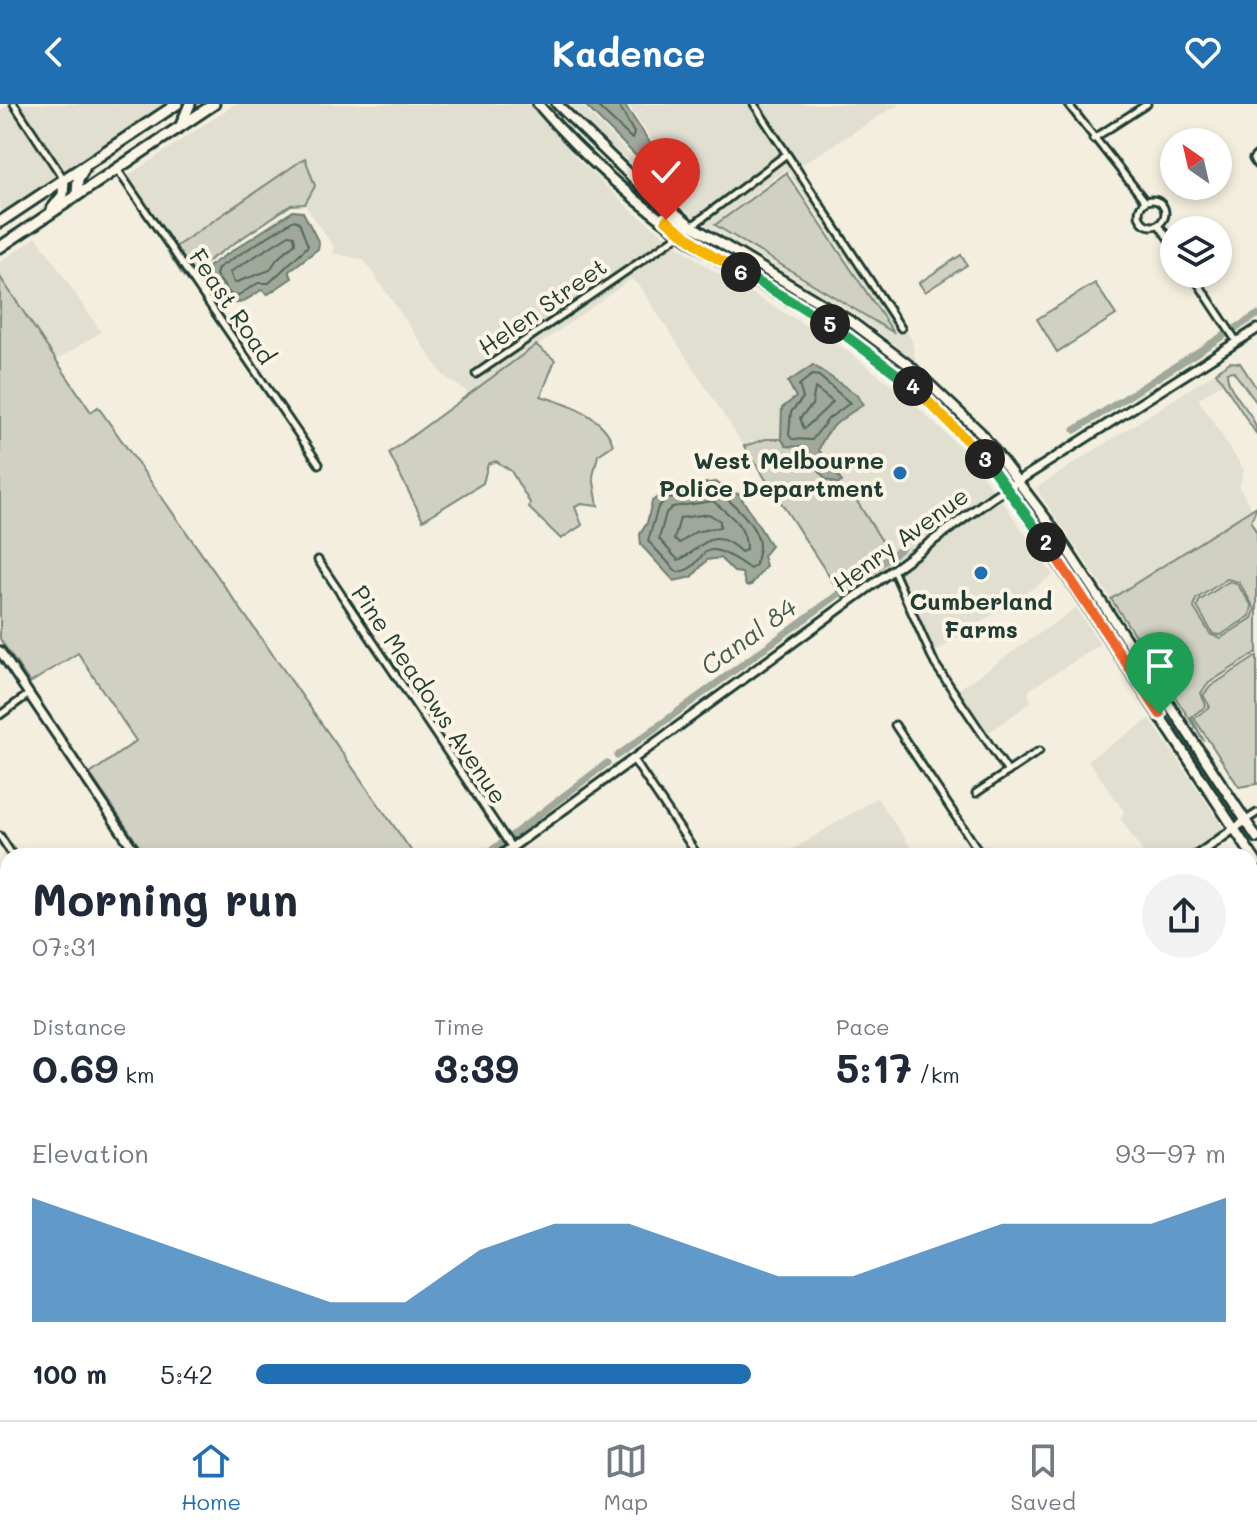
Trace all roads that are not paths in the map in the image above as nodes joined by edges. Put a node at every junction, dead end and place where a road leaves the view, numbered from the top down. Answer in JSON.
{"nodes":[{"id":1,"x":14,"y":104,"type":"edge"},
{"id":2,"x":177,"y":104,"type":"edge"},
{"id":3,"x":190,"y":104,"type":"edge"},
{"id":4,"x":538,"y":104,"type":"edge"},
{"id":5,"x":557,"y":104,"type":"edge"},
{"id":6,"x":754,"y":104,"type":"edge"},
{"id":7,"x":1068,"y":104,"type":"edge"},
{"id":8,"x":1147,"y":104,"type":"edge"},
{"id":9,"x":210,"y":105,"type":"edge"},
{"id":10,"x":181,"y":126,"type":"junction"},
{"id":11,"x":1093,"y":139,"type":"junction"},
{"id":12,"x":1257,"y":155,"type":"edge"},
{"id":13,"x":784,"y":156,"type":"junction"},
{"id":14,"x":88,"y":163,"type":"junction"},
{"id":15,"x":1257,"y":165,"type":"edge"},
{"id":16,"x":116,"y":169,"type":"junction"},
{"id":17,"x":64,"y":179,"type":"junction"},
{"id":18,"x":77,"y":194,"type":"junction"},
{"id":19,"x":1145,"y":201,"type":"junction"},
{"id":20,"x":48,"y":215,"type":"junction"},
{"id":21,"x":0,"y":222,"type":"edge"},
{"id":22,"x":1159,"y":225,"type":"joint"},
{"id":23,"x":692,"y":226,"type":"junction"},
{"id":24,"x":681,"y":232,"type":"junction"},
{"id":25,"x":0,"y":247,"type":"edge"},
{"id":26,"x":1201,"y":288,"type":"edge"},
{"id":27,"x":849,"y":320,"type":"junction"},
{"id":28,"x":901,"y":328,"type":"dead end"},
{"id":29,"x":1257,"y":329,"type":"edge"},
{"id":30,"x":845,"y":334,"type":"junction"},
{"id":31,"x":1237,"y":342,"type":"junction"},
{"id":32,"x":476,"y":374,"type":"dead end"},
{"id":33,"x":319,"y":464,"type":"dead end"},
{"id":34,"x":1020,"y":481,"type":"junction"},
{"id":35,"x":1009,"y":488,"type":"junction"},
{"id":36,"x":318,"y":560,"type":"dead end"},
{"id":37,"x":892,"y":569,"type":"junction"},
{"id":38,"x":0,"y":651,"type":"edge"},
{"id":39,"x":29,"y":694,"type":"junction"},
{"id":40,"x":0,"y":715,"type":"edge"},
{"id":41,"x":895,"y":725,"type":"dead end"},
{"id":42,"x":1039,"y":751,"type":"dead end"},
{"id":43,"x":633,"y":759,"type":"junction"},
{"id":44,"x":1008,"y":772,"type":"junction"},
{"id":45,"x":976,"y":793,"type":"dead end"},
{"id":46,"x":1257,"y":813,"type":"edge"},
{"id":47,"x":1245,"y":821,"type":"junction"},
{"id":48,"x":1234,"y":828,"type":"junction"},
{"id":49,"x":1257,"y":838,"type":"edge"},
{"id":50,"x":130,"y":848,"type":"edge"},
{"id":51,"x":512,"y":848,"type":"joint"},
{"id":52,"x":693,"y":848,"type":"edge"},
{"id":53,"x":977,"y":848,"type":"edge"},
{"id":54,"x":1207,"y":848,"type":"edge"},
{"id":55,"x":1247,"y":848,"type":"edge"}],
"edges":[{"from":1,"to":17,"type":"street"},
{"from":2,"to":14,"type":"main road"},
{"from":3,"to":10,"type":"main road"},
{"from":4,"to":24,"type":"main road"},
{"from":5,"to":23,"type":"main road"},
{"from":6,"to":13,"type":"street"},
{"from":7,"to":11,"type":"street"},
{"from":8,"to":11,"type":"street"},
{"from":9,"to":10,"type":"main road"},
{"from":10,"to":16,"type":"main road"},
{"from":11,"to":19,"type":"street"},
{"from":12,"to":15,"type":"street"},
{"from":13,"to":23,"type":"street","name":"Helen Street"},
{"from":13,"to":28,"type":"street"},
{"from":14,"to":17,"type":"main road"},
{"from":14,"to":18,"type":"main road"},
{"from":16,"to":18,"type":"main road"},
{"from":16,"to":33,"type":"street","name":"Feast Road"},
{"from":17,"to":20,"type":"main road"},
{"from":17,"to":21,"type":"main road"},
{"from":18,"to":20,"type":"main road"},
{"from":19,"to":22,"type":"street"},
{"from":19,"to":22,"type":"street"},
{"from":20,"to":25,"type":"main road"},
{"from":23,"to":24,"type":"street","name":"Helen Street"},
{"from":23,"to":27,"type":"main road"},
{"from":24,"to":30,"type":"main road"},
{"from":24,"to":32,"type":"street","name":"Helen Street"},
{"from":26,"to":31,"type":"street"},
{"from":27,"to":30,"type":"main road"},
{"from":27,"to":34,"type":"main road"},
{"from":29,"to":31,"type":"street","name":"Henry Avenue"},
{"from":30,"to":35,"type":"main road"},
{"from":31,"to":34,"type":"street","name":"Henry Avenue"},
{"from":34,"to":35,"type":"street","name":"Henry Avenue"},
{"from":34,"to":47,"type":"main road"},
{"from":35,"to":37,"type":"street","name":"Henry Avenue"},
{"from":35,"to":48,"type":"main road"},
{"from":36,"to":51,"type":"street","name":"Pine Meadows Avenue"},
{"from":37,"to":43,"type":"street","name":"Henry Avenue"},
{"from":37,"to":44,"type":"street"},
{"from":38,"to":39,"type":"street"},
{"from":39,"to":40,"type":"street"},
{"from":39,"to":50,"type":"street"},
{"from":41,"to":53,"type":"street"},
{"from":42,"to":44,"type":"street"},
{"from":43,"to":51,"type":"street","name":"Henry Avenue"},
{"from":43,"to":52,"type":"street"},
{"from":44,"to":45,"type":"street"},
{"from":46,"to":47,"type":"street"},
{"from":47,"to":48,"type":"street"},
{"from":47,"to":49,"type":"main road"},
{"from":48,"to":54,"type":"street"},
{"from":48,"to":55,"type":"main road"}]}
